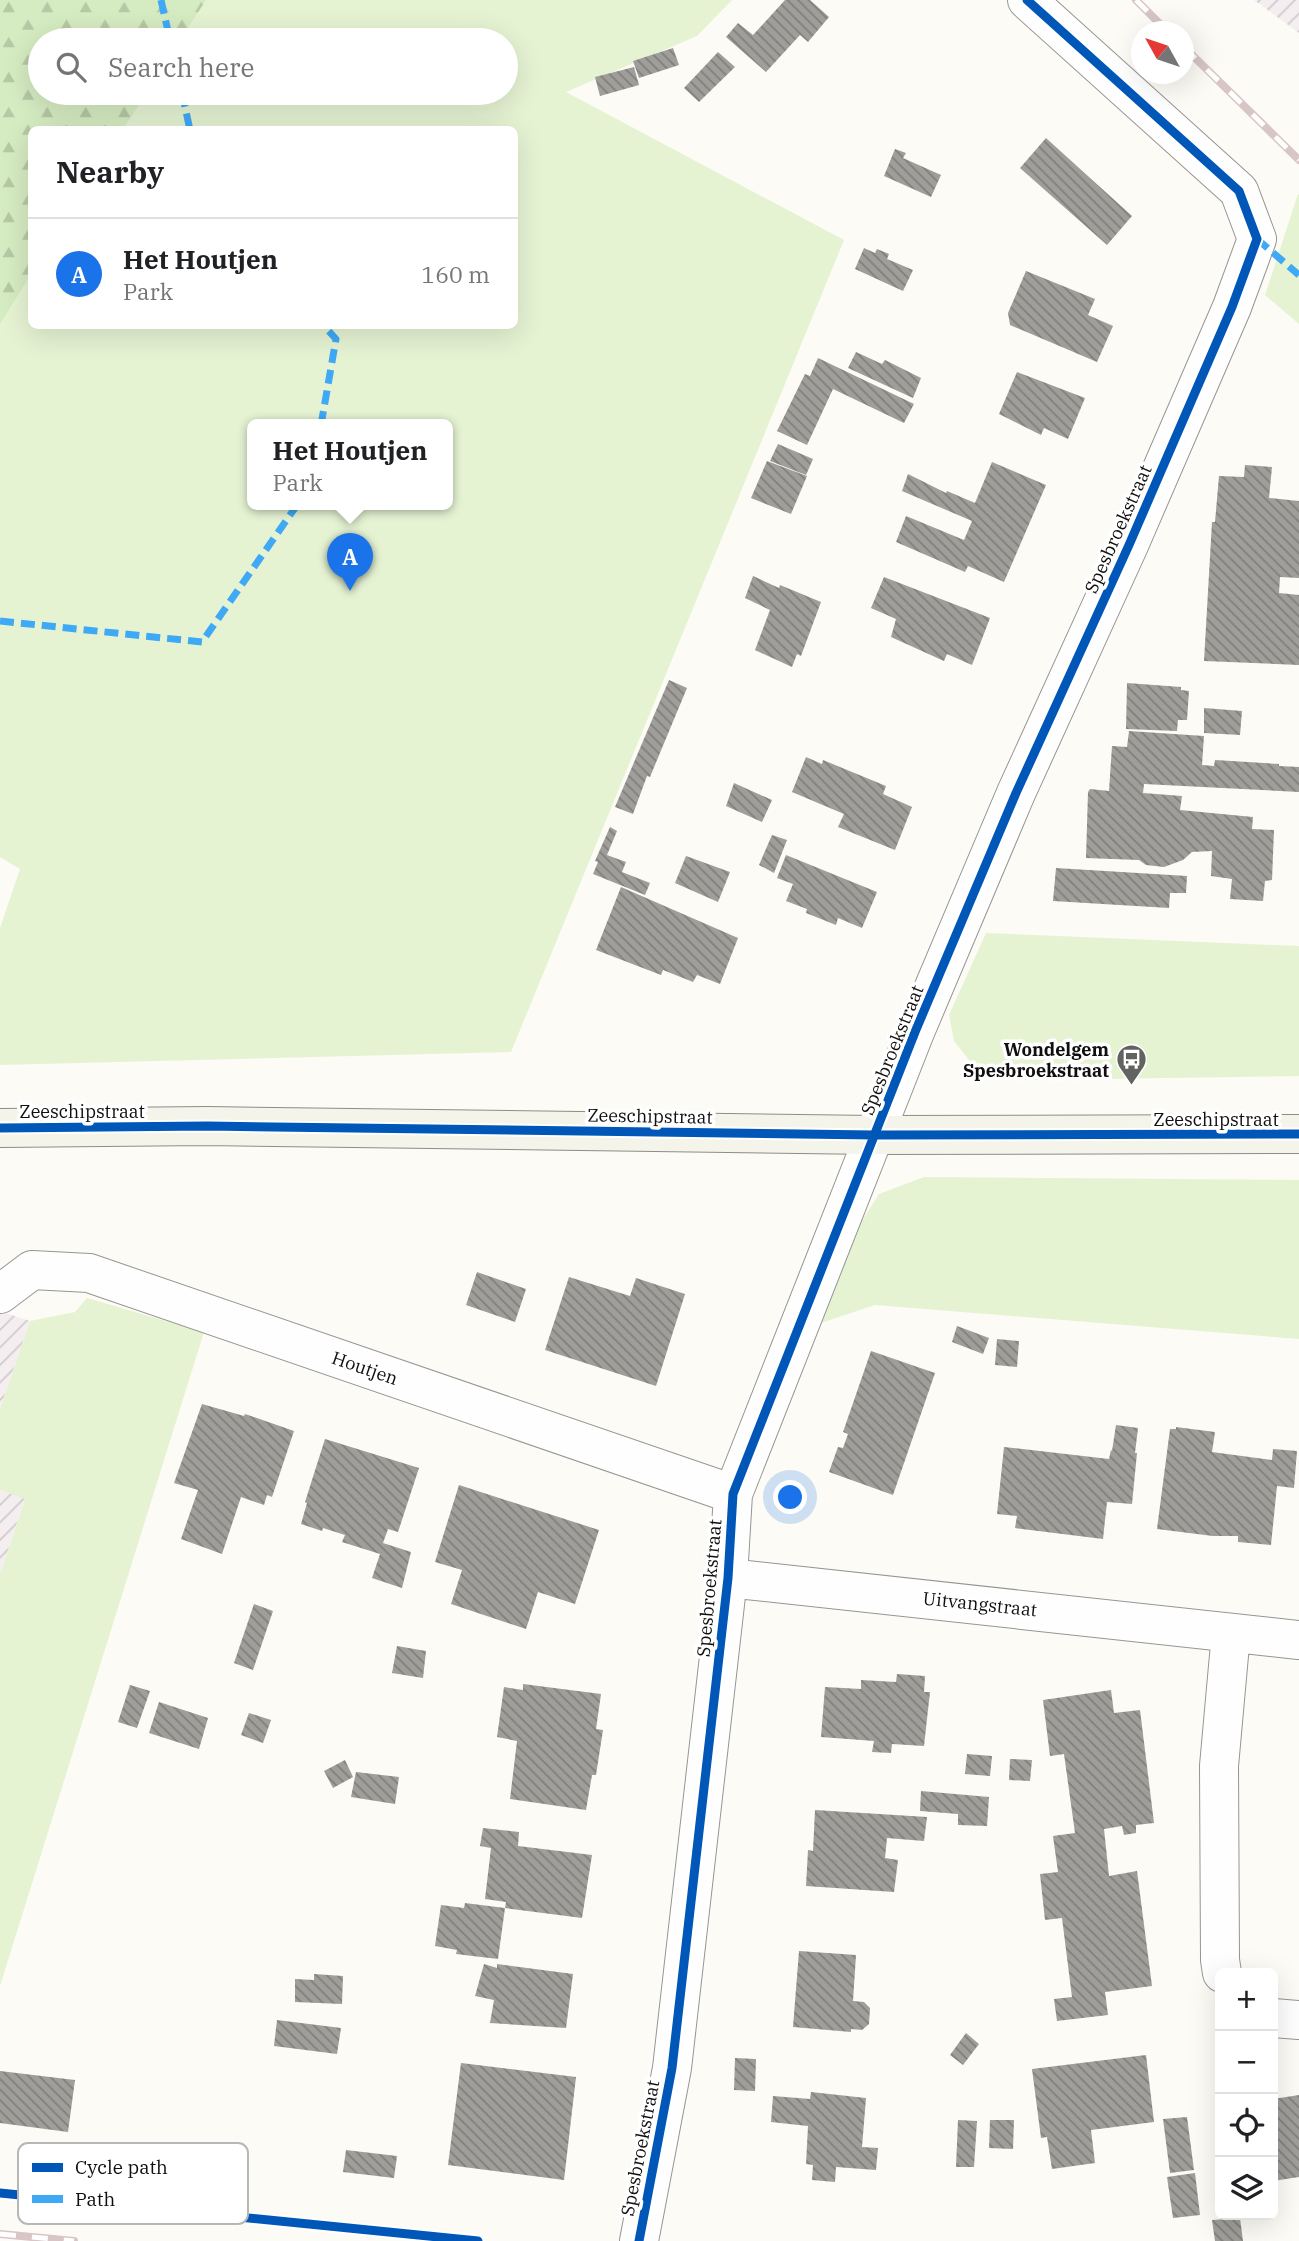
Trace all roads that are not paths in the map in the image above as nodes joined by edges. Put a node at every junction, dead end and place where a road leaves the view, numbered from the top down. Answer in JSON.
{"nodes":[{"id":1,"x":1027,"y":0,"type":"edge"},
{"id":2,"x":0,"y":1128,"type":"edge"},
{"id":3,"x":1299,"y":1134,"type":"edge"},
{"id":4,"x":874,"y":1135,"type":"junction"},
{"id":5,"x":0,"y":1294,"type":"edge"},
{"id":6,"x":733,"y":1494,"type":"junction"},
{"id":7,"x":729,"y":1578,"type":"junction"},
{"id":8,"x":1231,"y":1633,"type":"junction"},
{"id":9,"x":1299,"y":1640,"type":"edge"},
{"id":10,"x":1221,"y":1968,"type":"edge"},
{"id":11,"x":1278,"y":2018,"type":"edge"},
{"id":12,"x":1299,"y":2020,"type":"edge"},
{"id":13,"x":639,"y":2241,"type":"edge"}],
"edges":[{"from":1,"to":4,"type":"street","name":"Spesbroekstraat"},
{"from":2,"to":4,"type":"main road","name":"Zeeschipstraat"},
{"from":3,"to":4,"type":"main road","name":"Zeeschipstraat"},
{"from":4,"to":6,"type":"street","name":"Spesbroekstraat"},
{"from":5,"to":6,"type":"street","name":"Houtjen"},
{"from":6,"to":7,"type":"street","name":"Spesbroekstraat"},
{"from":7,"to":8,"type":"street","name":"Uitvangstraat"},
{"from":7,"to":13,"type":"street","name":"Spesbroekstraat"},
{"from":8,"to":9,"type":"street","name":"Uitvangstraat"},
{"from":8,"to":10,"type":"street"},
{"from":11,"to":12,"type":"street"}]}
